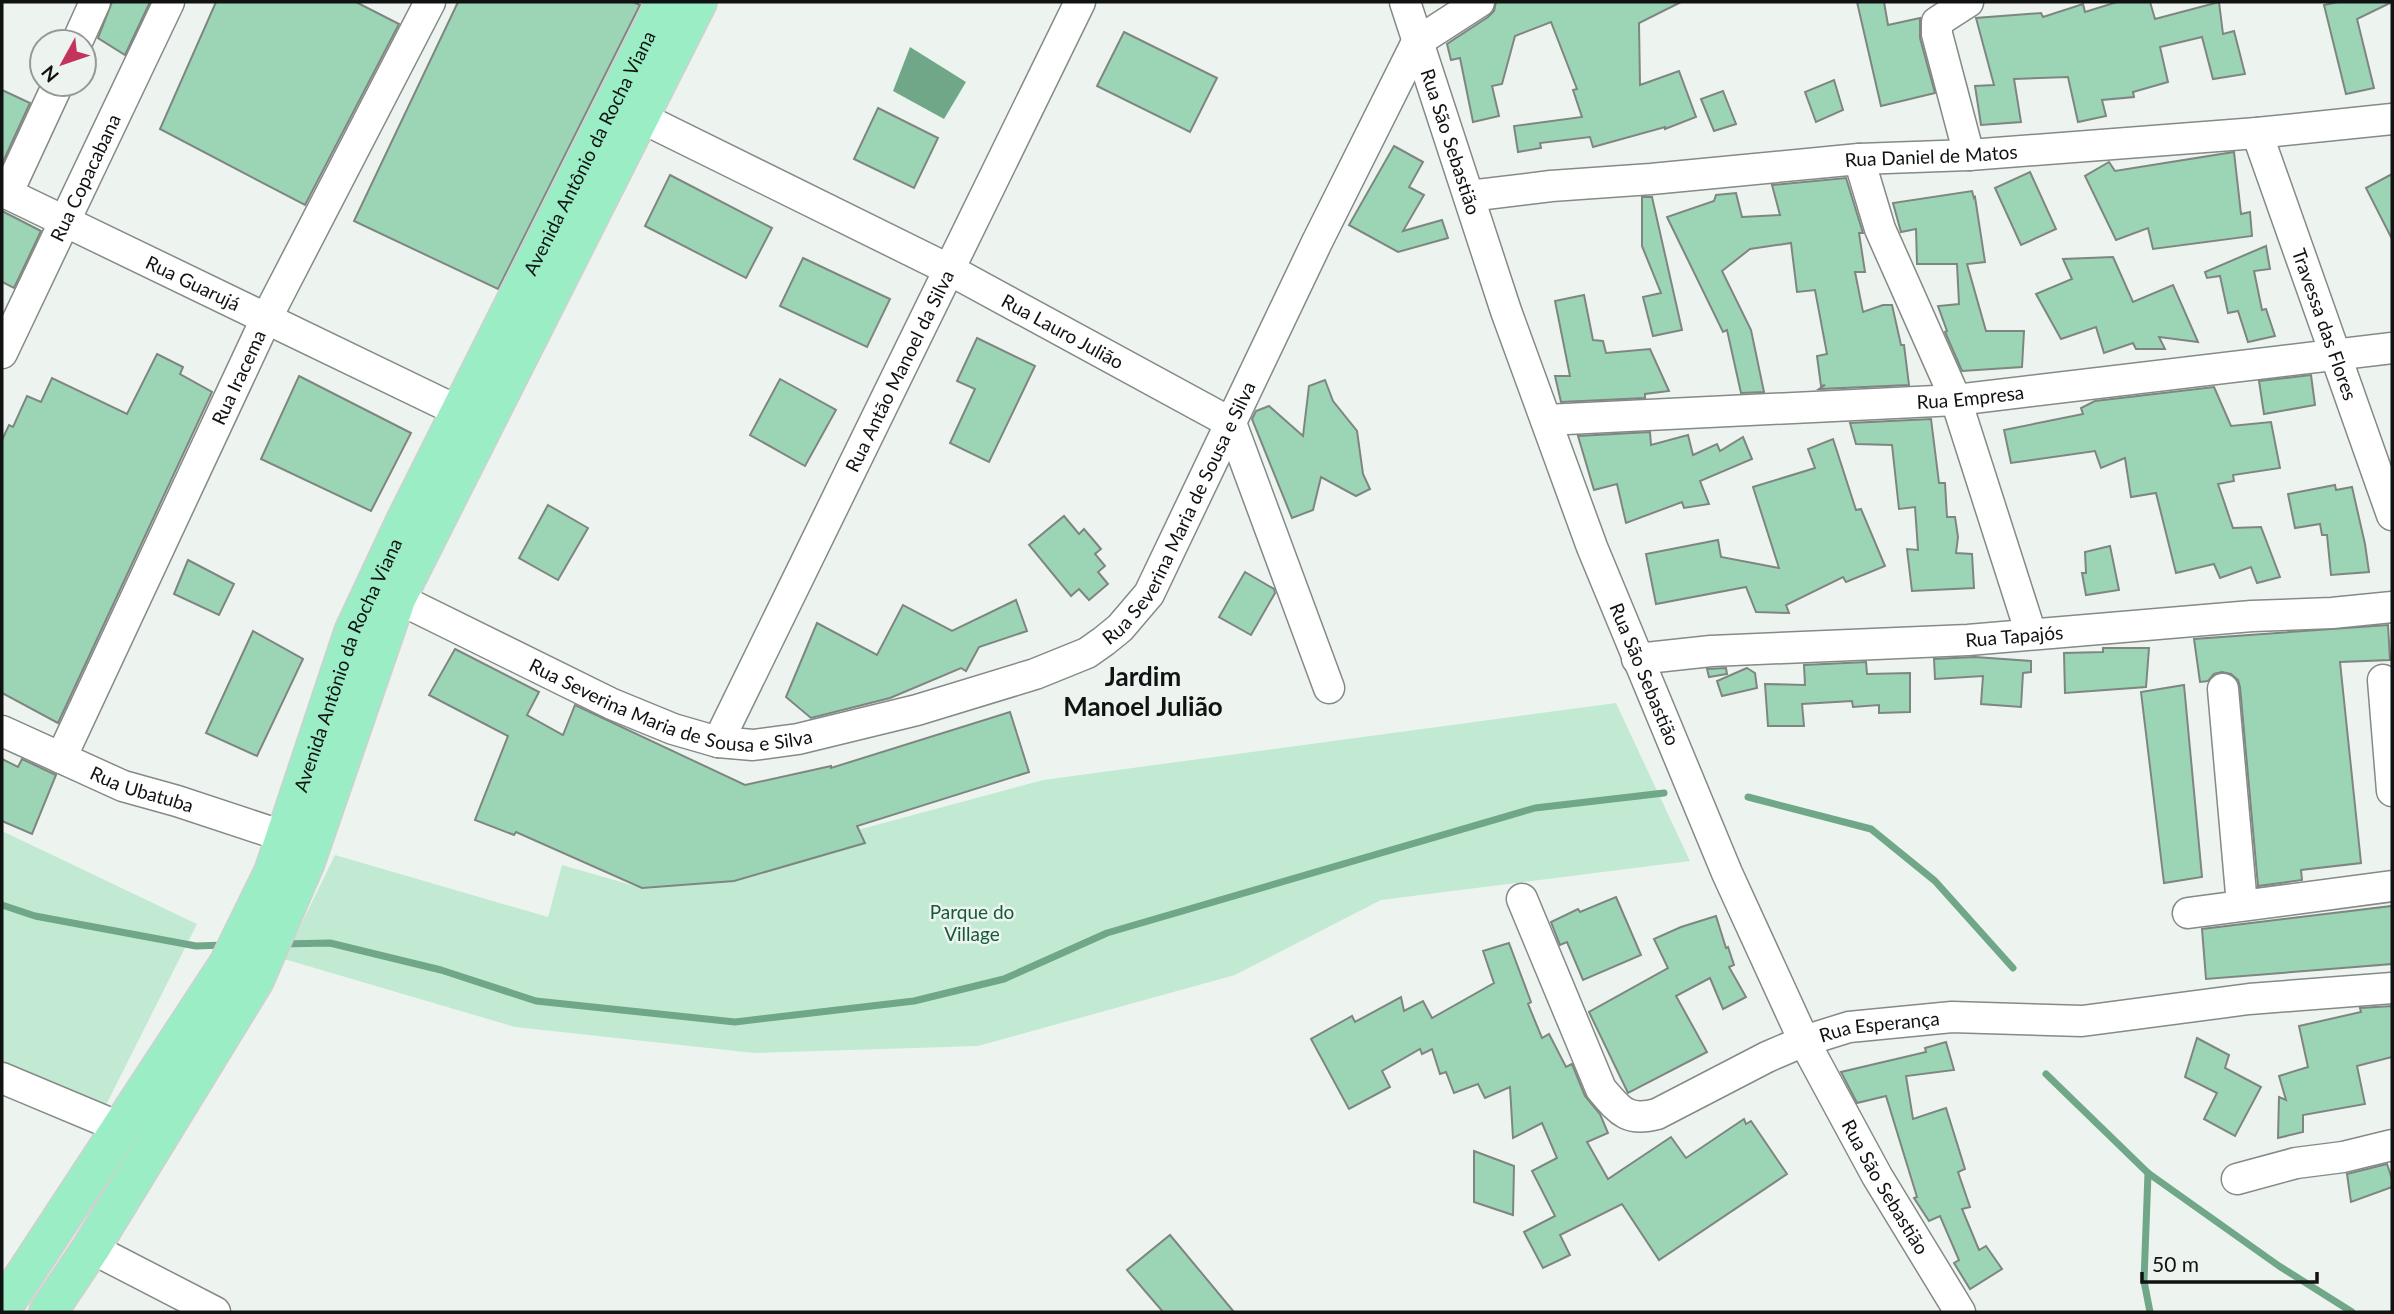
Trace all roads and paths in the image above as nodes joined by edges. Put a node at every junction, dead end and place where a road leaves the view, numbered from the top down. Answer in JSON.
{"nodes":[{"id":1,"x":95,"y":2,"type":"edge"},
{"id":2,"x":169,"y":2,"type":"edge"},
{"id":3,"x":429,"y":2,"type":"edge"},
{"id":4,"x":698,"y":2,"type":"edge"},
{"id":5,"x":1080,"y":2,"type":"edge"},
{"id":6,"x":1405,"y":2,"type":"edge"},
{"id":7,"x":1479,"y":2,"type":"edge"},
{"id":8,"x":1968,"y":2,"type":"edge"},
{"id":9,"x":659,"y":4,"type":"edge"},
{"id":10,"x":83,"y":28,"type":"edge"},
{"id":11,"x":1417,"y":42,"type":"junction"},
{"id":12,"x":51,"y":98,"type":"edge"},
{"id":13,"x":639,"y":117,"type":"junction"},
{"id":14,"x":2392,"y":119,"type":"edge"},
{"id":15,"x":2258,"y":133,"type":"junction"},
{"id":16,"x":1969,"y":155,"type":"junction"},
{"id":17,"x":1859,"y":159,"type":"junction"},
{"id":18,"x":5,"y":192,"type":"edge"},
{"id":19,"x":1469,"y":196,"type":"junction"},
{"id":20,"x":64,"y":221,"type":"junction"},
{"id":21,"x":948,"y":269,"type":"junction"},
{"id":22,"x":266,"y":319,"type":"junction"},
{"id":23,"x":2392,"y":348,"type":"edge"},
{"id":24,"x":2,"y":353,"type":"edge"},
{"id":25,"x":2335,"y":354,"type":"junction"},
{"id":26,"x":1956,"y":400,"type":"junction"},
{"id":27,"x":460,"y":412,"type":"junction"},
{"id":28,"x":1546,"y":421,"type":"junction"},
{"id":29,"x":1231,"y":423,"type":"junction"},
{"id":30,"x":2392,"y":515,"type":"edge"},
{"id":31,"x":397,"y":598,"type":"junction"},
{"id":32,"x":2392,"y":607,"type":"edge"},
{"id":33,"x":2031,"y":634,"type":"junction"},
{"id":34,"x":1637,"y":659,"type":"junction"},
{"id":35,"x":2383,"y":680,"type":"dead end"},
{"id":36,"x":1329,"y":688,"type":"dead end"},
{"id":37,"x":2223,"y":689,"type":"dead end"},
{"id":38,"x":2,"y":731,"type":"edge"},
{"id":39,"x":718,"y":742,"type":"junction"},
{"id":40,"x":61,"y":758,"type":"junction"},
{"id":41,"x":2392,"y":791,"type":"edge"},
{"id":42,"x":286,"y":837,"type":"junction"},
{"id":43,"x":285,"y":878,"type":"junction"},
{"id":44,"x":2392,"y":886,"type":"edge"},
{"id":45,"x":1522,"y":899,"type":"dead end"},
{"id":46,"x":2242,"y":905,"type":"junction"},
{"id":47,"x":2188,"y":913,"type":"dead end"},
{"id":48,"x":241,"y":972,"type":"junction"},
{"id":49,"x":2392,"y":988,"type":"edge"},
{"id":50,"x":1804,"y":1041,"type":"junction"},
{"id":51,"x":2,"y":1078,"type":"edge"},
{"id":52,"x":119,"y":1127,"type":"junction"},
{"id":53,"x":2392,"y":1145,"type":"edge"},
{"id":54,"x":2237,"y":1180,"type":"dead end"},
{"id":55,"x":91,"y":1248,"type":"junction"},
{"id":56,"x":12,"y":1275,"type":"edge"},
{"id":57,"x":2,"y":1309,"type":"edge"},
{"id":58,"x":48,"y":1312,"type":"edge"},
{"id":59,"x":215,"y":1312,"type":"edge"},
{"id":60,"x":1960,"y":1312,"type":"edge"}],
"edges":[{"from":1,"to":10,"type":"street"},
{"from":2,"to":20,"type":"street","name":"Rua Copacabana"},
{"from":3,"to":22,"type":"street","name":"Rua Iracema"},
{"from":4,"to":13,"type":"main road","name":"Avenida Antônio da Rocha Viana"},
{"from":5,"to":21,"type":"street","name":"Rua Antão Manoel da Silva"},
{"from":6,"to":11,"type":"street","name":"Rua São Sebastião"},
{"from":7,"to":11,"type":"street"},
{"from":8,"to":16,"type":"street"},
{"from":9,"to":27,"type":"main road","name":"Avenida Antônio da Rocha Viana"},
{"from":11,"to":19,"type":"street","name":"Rua São Sebastião"},
{"from":11,"to":29,"type":"street","name":"Rua Severina Maria de Sousa e Silva"},
{"from":12,"to":18,"type":"street"},
{"from":13,"to":21,"type":"street","name":"Rua Lauro Julião"},
{"from":13,"to":31,"type":"main road","name":"Avenida Antônio da Rocha Viana"},
{"from":14,"to":15,"type":"street","name":"Rua Daniel de Matos"},
{"from":15,"to":16,"type":"street","name":"Rua Daniel de Matos"},
{"from":15,"to":25,"type":"street","name":"Travessa das Flores"},
{"from":16,"to":17,"type":"street","name":"Rua Daniel de Matos"},
{"from":17,"to":19,"type":"street","name":"Rua Daniel de Matos"},
{"from":17,"to":26,"type":"street"},
{"from":18,"to":20,"type":"street","name":"Rua Guarujá"},
{"from":19,"to":28,"type":"street","name":"Rua São Sebastião"},
{"from":20,"to":22,"type":"street","name":"Rua Guarujá"},
{"from":20,"to":24,"type":"street","name":"Rua Copacabana"},
{"from":21,"to":29,"type":"street","name":"Rua Lauro Julião"},
{"from":21,"to":39,"type":"street","name":"Rua Antão Manoel da Silva"},
{"from":22,"to":27,"type":"street","name":"Rua Guarujá"},
{"from":22,"to":40,"type":"street","name":"Rua Iracema"},
{"from":23,"to":25,"type":"street","name":"Rua Empresa"},
{"from":25,"to":26,"type":"street","name":"Rua Empresa"},
{"from":25,"to":30,"type":"street","name":"Travessa das Flores"},
{"from":26,"to":28,"type":"street","name":"Rua Empresa"},
{"from":26,"to":33,"type":"street"},
{"from":27,"to":42,"type":"main road","name":"Avenida Antônio da Rocha Viana"},
{"from":28,"to":34,"type":"street","name":"Rua São Sebastião"},
{"from":29,"to":36,"type":"street"},
{"from":29,"to":39,"type":"street","name":"Rua Severina Maria de Sousa e Silva"},
{"from":31,"to":39,"type":"street","name":"Rua Severina Maria de Sousa e Silva"},
{"from":31,"to":43,"type":"main road","name":"Avenida Antônio da Rocha Viana"},
{"from":32,"to":33,"type":"street","name":"Rua Tapajós"},
{"from":33,"to":34,"type":"street","name":"Rua Tapajós"},
{"from":34,"to":50,"type":"street","name":"Rua São Sebastião"},
{"from":35,"to":41,"type":"street"},
{"from":37,"to":46,"type":"street"},
{"from":38,"to":40,"type":"street","name":"Rua Ubatuba"},
{"from":40,"to":42,"type":"street","name":"Rua Ubatuba"},
{"from":42,"to":43,"type":"main road","name":"Avenida Antônio da Rocha Viana"},
{"from":43,"to":48,"type":"main road","name":"Avenida Antônio da Rocha Viana"},
{"from":44,"to":46,"type":"street"},
{"from":45,"to":50,"type":"street","name":"Rua Esperança"},
{"from":46,"to":47,"type":"street"},
{"from":48,"to":52,"type":"main road","name":"Avenida Antônio da Rocha Viana"},
{"from":48,"to":55,"type":"main road","name":"Avenida Antônio da Rocha Viana"},
{"from":49,"to":50,"type":"street","name":"Rua Esperança"},
{"from":50,"to":60,"type":"street","name":"Rua São Sebastião"},
{"from":51,"to":52,"type":"street"},
{"from":52,"to":56,"type":"main road","name":"Avenida Antônio da Rocha Viana"},
{"from":53,"to":54,"type":"street"},
{"from":55,"to":58,"type":"main road","name":"Avenida Antônio da Rocha Viana"},
{"from":55,"to":59,"type":"street"},
{"from":56,"to":57,"type":"main road","name":"Avenida Antônio da Rocha Viana"}]}
